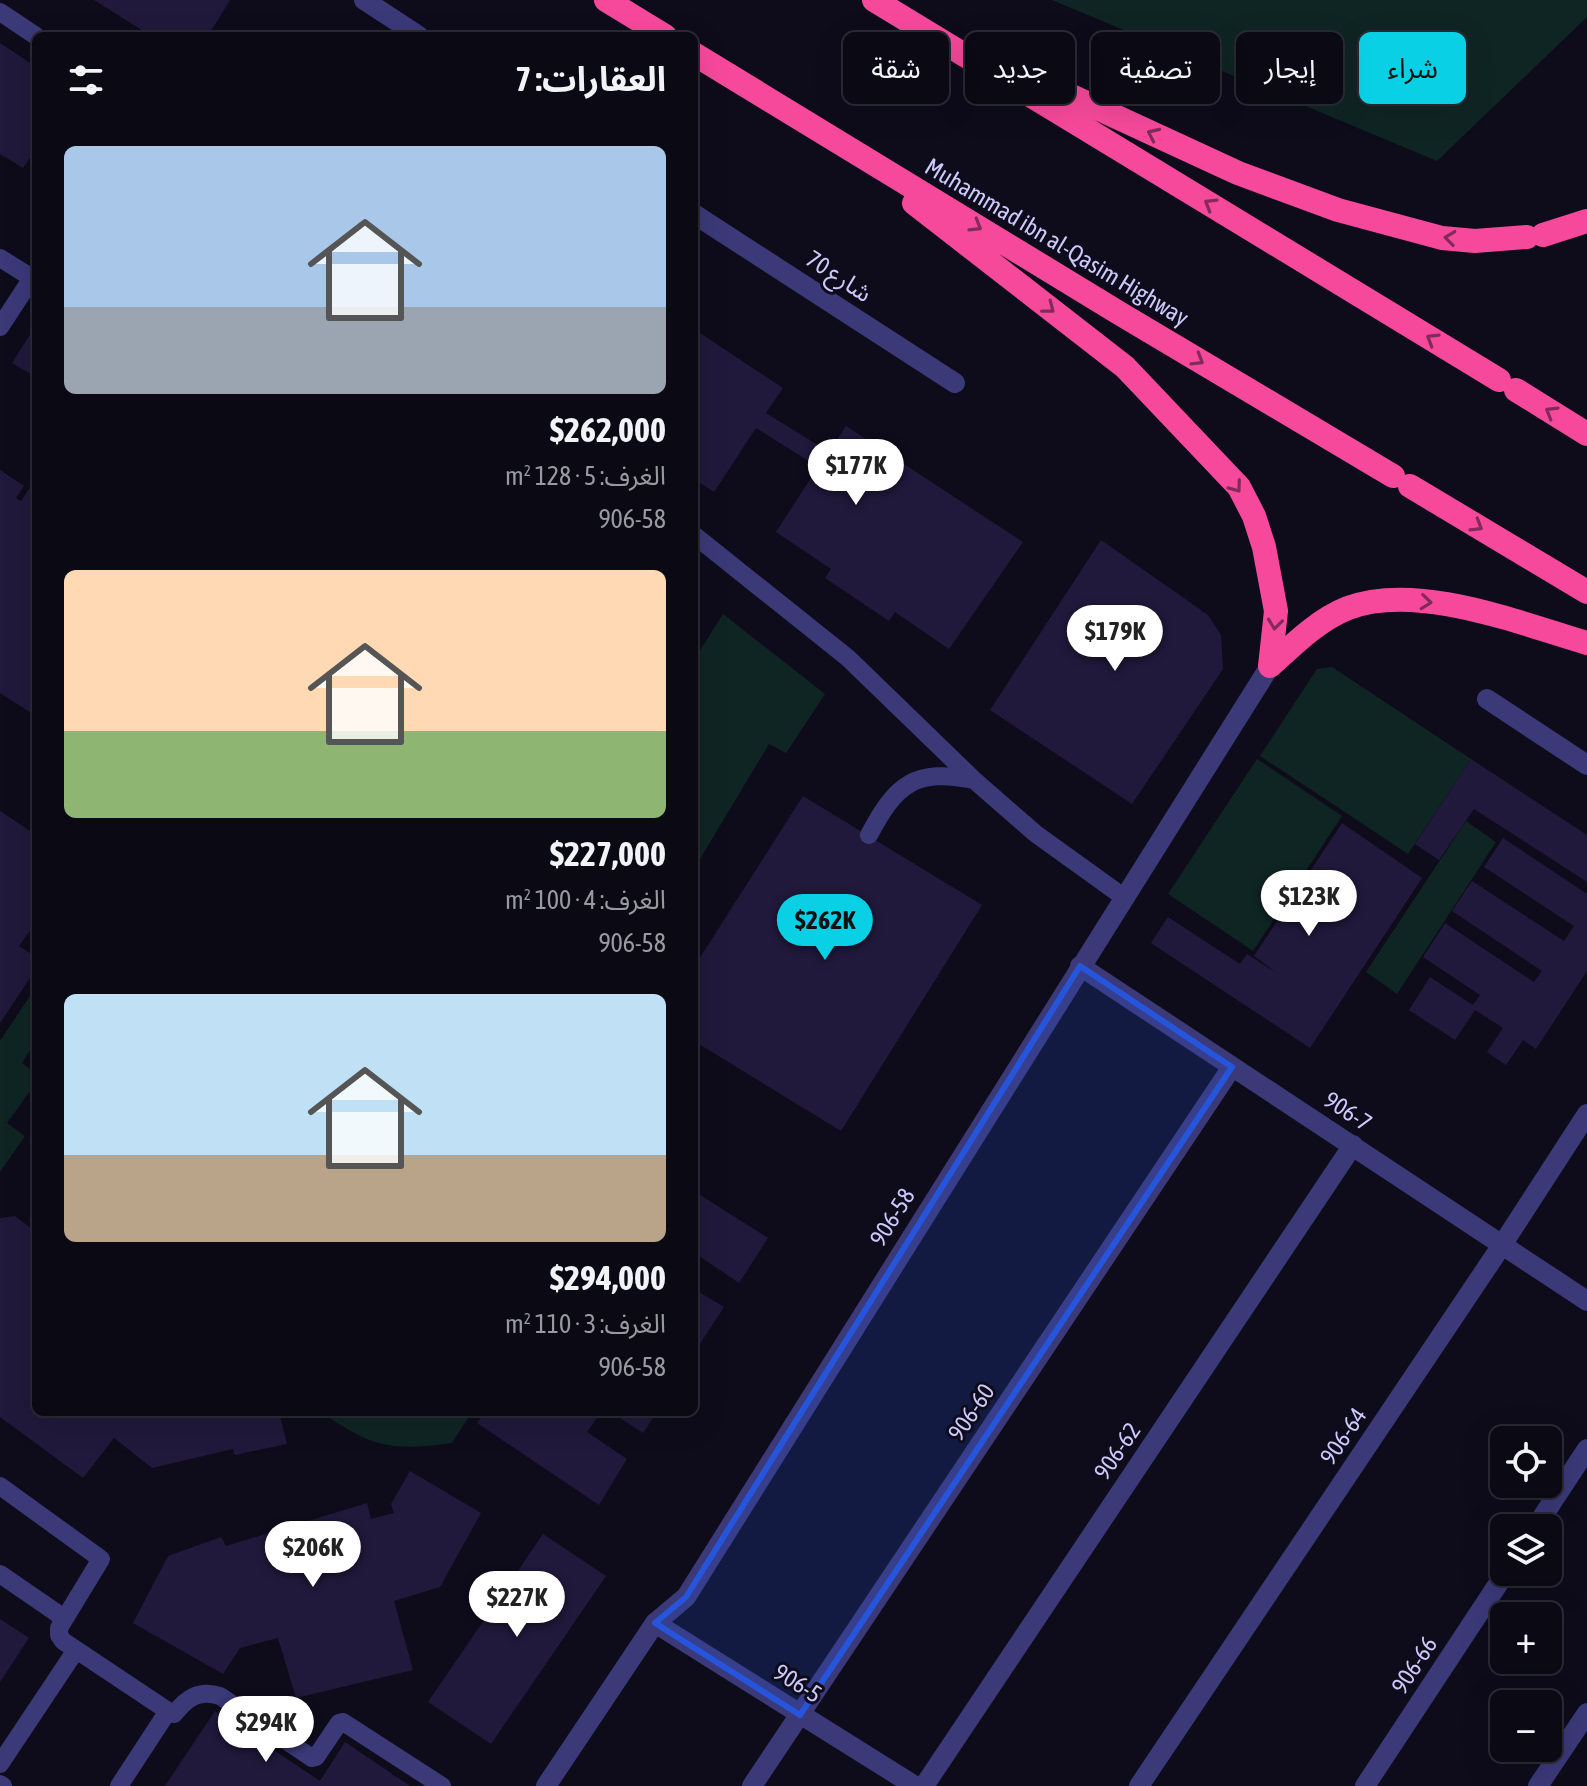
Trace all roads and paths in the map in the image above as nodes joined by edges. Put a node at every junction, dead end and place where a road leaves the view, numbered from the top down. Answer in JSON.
{"nodes":[{"id":1,"x":364,"y":0,"type":"edge"},
{"id":2,"x":606,"y":0,"type":"edge"},
{"id":3,"x":874,"y":0,"type":"edge"},
{"id":4,"x":0,"y":12,"type":"edge"},
{"id":5,"x":911,"y":23,"type":"junction"},
{"id":6,"x":413,"y":32,"type":"edge"},
{"id":7,"x":658,"y":32,"type":"edge"},
{"id":8,"x":32,"y":33,"type":"edge"},
{"id":9,"x":698,"y":56,"type":"edge"},
{"id":10,"x":834,"y":139,"type":"junction"},
{"id":11,"x":698,"y":217,"type":"edge"},
{"id":12,"x":1587,"y":221,"type":"edge"},
{"id":13,"x":0,"y":258,"type":"edge"},
{"id":14,"x":32,"y":274,"type":"edge"},
{"id":15,"x":32,"y":278,"type":"edge"},
{"id":16,"x":0,"y":327,"type":"edge"},
{"id":17,"x":955,"y":383,"type":"dead end"},
{"id":18,"x":1587,"y":434,"type":"edge"},
{"id":19,"x":698,"y":538,"type":"edge"},
{"id":20,"x":1587,"y":592,"type":"edge"},
{"id":21,"x":1587,"y":643,"type":"edge"},
{"id":22,"x":1270,"y":666,"type":"junction"},
{"id":23,"x":1487,"y":699,"type":"dead end"},
{"id":24,"x":1587,"y":765,"type":"edge"},
{"id":25,"x":974,"y":780,"type":"junction"},
{"id":26,"x":869,"y":835,"type":"dead end"},
{"id":27,"x":1125,"y":898,"type":"junction"},
{"id":28,"x":1080,"y":966,"type":"junction"},
{"id":29,"x":1232,"y":1067,"type":"junction"},
{"id":30,"x":1587,"y":1114,"type":"edge"},
{"id":31,"x":1353,"y":1145,"type":"junction"},
{"id":32,"x":1502,"y":1245,"type":"junction"},
{"id":33,"x":1587,"y":1301,"type":"edge"},
{"id":34,"x":1587,"y":1449,"type":"edge"},
{"id":35,"x":0,"y":1486,"type":"edge"},
{"id":36,"x":1544,"y":1514,"type":"edge"},
{"id":37,"x":0,"y":1574,"type":"edge"},
{"id":38,"x":1497,"y":1586,"type":"edge"},
{"id":39,"x":64,"y":1618,"type":"junction"},
{"id":40,"x":655,"y":1623,"type":"junction"},
{"id":41,"x":76,"y":1650,"type":"junction"},
{"id":42,"x":168,"y":1711,"type":"junction"},
{"id":43,"x":1587,"y":1713,"type":"edge"},
{"id":44,"x":800,"y":1715,"type":"junction"},
{"id":45,"x":0,"y":1764,"type":"edge"},
{"id":46,"x":119,"y":1786,"type":"edge"},
{"id":47,"x":442,"y":1786,"type":"edge"},
{"id":48,"x":546,"y":1786,"type":"edge"},
{"id":49,"x":752,"y":1786,"type":"edge"},
{"id":50,"x":915,"y":1786,"type":"edge"},
{"id":51,"x":924,"y":1786,"type":"edge"},
{"id":52,"x":1139,"y":1786,"type":"edge"},
{"id":53,"x":1365,"y":1786,"type":"edge"},
{"id":54,"x":1538,"y":1786,"type":"edge"}],
"edges":[{"from":1,"to":6,"type":"street"},
{"from":2,"to":7,"type":"highway"},
{"from":3,"to":5,"type":"highway"},
{"from":4,"to":8,"type":"lane"},
{"from":12,"to":5,"type":"highway","one_way":true},
{"from":18,"to":5,"type":"highway","one_way":true},
{"from":9,"to":10,"type":"highway","name":"Muhammad ibn al-Qasim Highway"},
{"from":10,"to":20,"type":"highway","name":"Muhammad ibn al-Qasim Highway","one_way":true},
{"from":10,"to":22,"type":"highway","one_way":true},
{"from":11,"to":17,"type":"street","name":"شارع 70"},
{"from":13,"to":14,"type":"lane"},
{"from":15,"to":16,"type":"lane"},
{"from":19,"to":25,"type":"lane"},
{"from":22,"to":21,"type":"highway","one_way":true},
{"from":22,"to":27,"type":"street","name":"906-58"},
{"from":23,"to":24,"type":"street"},
{"from":25,"to":26,"type":"lane"},
{"from":25,"to":27,"type":"lane"},
{"from":27,"to":28,"type":"street","name":"906-58"},
{"from":28,"to":29,"type":"street","name":"906-7"},
{"from":28,"to":40,"type":"street","name":"906-58"},
{"from":29,"to":31,"type":"street","name":"906-7"},
{"from":29,"to":44,"type":"street","name":"906-60"},
{"from":30,"to":32,"type":"street","name":"906-64"},
{"from":31,"to":32,"type":"street","name":"906-7"},
{"from":31,"to":51,"type":"street","name":"906-62"},
{"from":32,"to":33,"type":"street","name":"906-7"},
{"from":32,"to":52,"type":"street","name":"906-64"},
{"from":34,"to":36,"type":"street"},
{"from":35,"to":39,"type":"lane"},
{"from":37,"to":39,"type":"lane"},
{"from":38,"to":53,"type":"street","name":"906-66"},
{"from":39,"to":41,"type":"lane"},
{"from":40,"to":44,"type":"street","name":"906-5"},
{"from":40,"to":48,"type":"street","name":"906-58"},
{"from":41,"to":42,"type":"lane"},
{"from":41,"to":45,"type":"lane"},
{"from":42,"to":46,"type":"lane"},
{"from":42,"to":47,"type":"lane"},
{"from":43,"to":54,"type":"street"},
{"from":44,"to":49,"type":"street","name":"906-60"},
{"from":44,"to":50,"type":"street","name":"906-5"}]}
